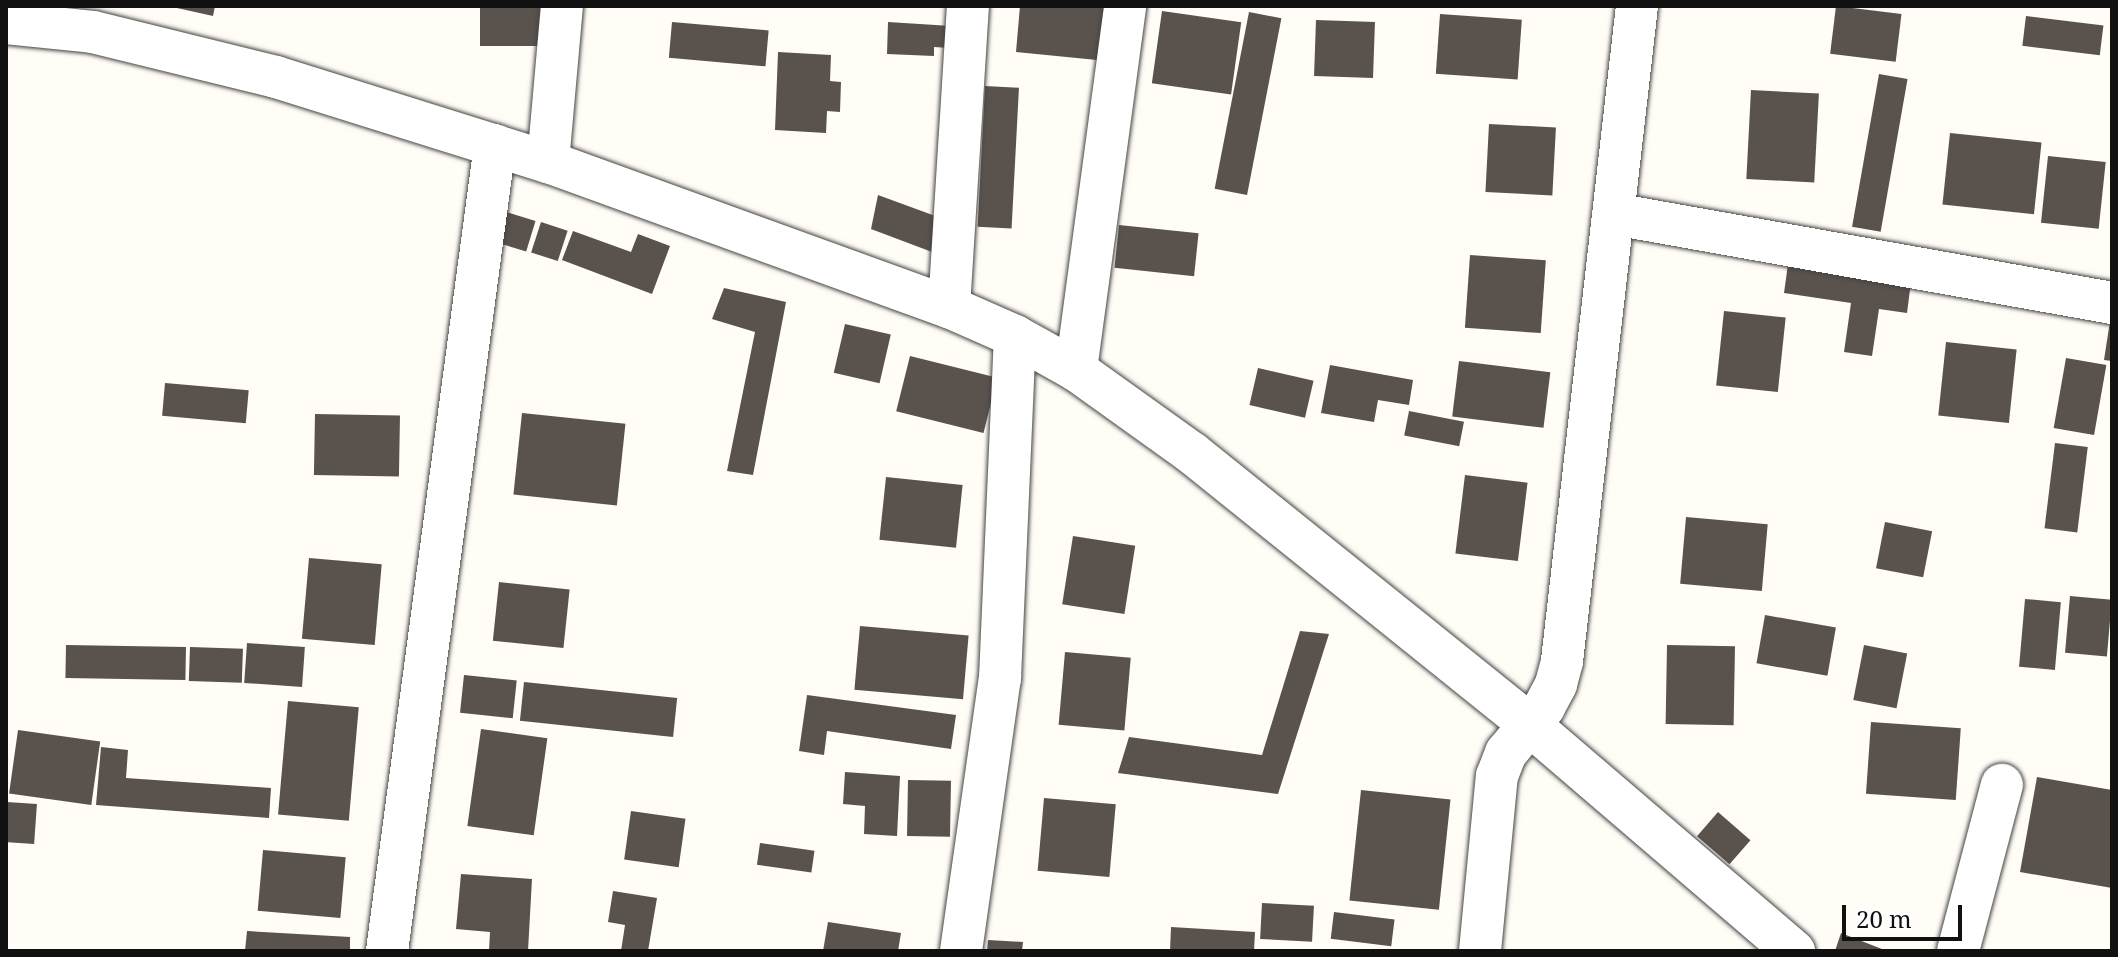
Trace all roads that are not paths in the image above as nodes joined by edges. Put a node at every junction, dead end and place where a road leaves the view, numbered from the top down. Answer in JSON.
{"nodes":[{"id":1,"x":562,"y":6,"type":"edge"},
{"id":2,"x":968,"y":6,"type":"edge"},
{"id":3,"x":1125,"y":6,"type":"edge"},
{"id":4,"x":1637,"y":6,"type":"edge"},
{"id":5,"x":94,"y":19,"type":"edge"},
{"id":6,"x":6,"y":23,"type":"edge"},
{"id":7,"x":495,"y":145,"type":"junction"},
{"id":8,"x":548,"y":162,"type":"junction"},
{"id":9,"x":1614,"y":214,"type":"junction"},
{"id":10,"x":2112,"y":303,"type":"edge"},
{"id":11,"x":949,"y":307,"type":"junction"},
{"id":12,"x":1015,"y":336,"type":"junction"},
{"id":13,"x":1076,"y":370,"type":"junction"},
{"id":14,"x":1530,"y":725,"type":"junction"},
{"id":15,"x":2002,"y":785,"type":"dead end"},
{"id":16,"x":387,"y":951,"type":"edge"},
{"id":17,"x":961,"y":951,"type":"edge"},
{"id":18,"x":1480,"y":951,"type":"edge"},
{"id":19,"x":1794,"y":951,"type":"edge"},
{"id":20,"x":1958,"y":951,"type":"edge"}],
"edges":[{"from":1,"to":8,"type":"street"},
{"from":2,"to":11,"type":"street"},
{"from":3,"to":13,"type":"street"},
{"from":4,"to":9,"type":"street"},
{"from":5,"to":6,"type":"street"},
{"from":5,"to":7,"type":"street"},
{"from":7,"to":8,"type":"street"},
{"from":7,"to":16,"type":"street"},
{"from":8,"to":11,"type":"street"},
{"from":9,"to":10,"type":"street"},
{"from":9,"to":14,"type":"street"},
{"from":11,"to":12,"type":"street"},
{"from":12,"to":13,"type":"street"},
{"from":12,"to":17,"type":"street"},
{"from":13,"to":14,"type":"street"},
{"from":14,"to":18,"type":"street"},
{"from":14,"to":19,"type":"street"},
{"from":15,"to":20,"type":"street"}]}
